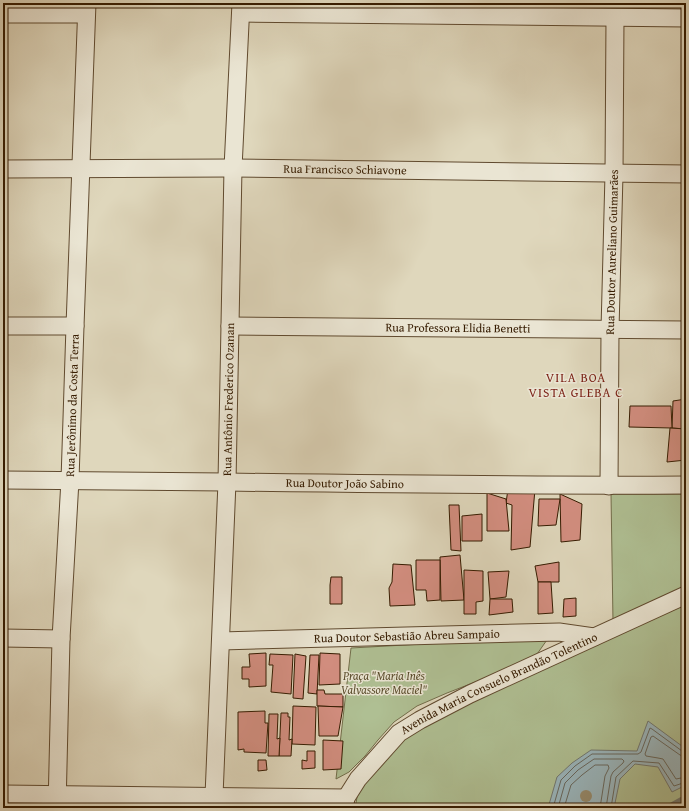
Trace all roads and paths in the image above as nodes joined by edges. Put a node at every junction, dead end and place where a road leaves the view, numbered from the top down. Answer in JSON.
{"nodes":[{"id":1,"x":241,"y":8,"type":"edge"},
{"id":2,"x":87,"y":9,"type":"edge"},
{"id":3,"x":3,"y":14,"type":"edge"},
{"id":4,"x":615,"y":18,"type":"junction"},
{"id":5,"x":686,"y":18,"type":"edge"},
{"id":6,"x":233,"y":168,"type":"junction"},
{"id":7,"x":3,"y":169,"type":"edge"},
{"id":8,"x":80,"y":169,"type":"junction"},
{"id":9,"x":614,"y":174,"type":"junction"},
{"id":10,"x":686,"y":174,"type":"edge"},
{"id":11,"x":3,"y":326,"type":"edge"},
{"id":12,"x":75,"y":326,"type":"junction"},
{"id":13,"x":230,"y":326,"type":"junction"},
{"id":14,"x":610,"y":330,"type":"junction"},
{"id":15,"x":686,"y":330,"type":"edge"},
{"id":16,"x":3,"y":480,"type":"edge"},
{"id":17,"x":70,"y":480,"type":"junction"},
{"id":18,"x":227,"y":482,"type":"junction"},
{"id":19,"x":686,"y":485,"type":"edge"},
{"id":20,"x":609,"y":486,"type":"junction"},
{"id":21,"x":686,"y":595,"type":"edge"},
{"id":22,"x":594,"y":637,"type":"junction"},
{"id":23,"x":3,"y":638,"type":"edge"},
{"id":24,"x":61,"y":639,"type":"junction"},
{"id":25,"x":220,"y":641,"type":"junction"},
{"id":26,"x":3,"y":794,"type":"edge"},
{"id":27,"x":214,"y":796,"type":"junction"},
{"id":28,"x":57,"y":802,"type":"edge"},
{"id":29,"x":345,"y":803,"type":"edge"}],
"edges":[{"from":1,"to":4,"type":"street"},
{"from":1,"to":6,"type":"street","name":"Rua Antônio Frederico Ozanan"},
{"from":2,"to":3,"type":"street"},
{"from":2,"to":8,"type":"street","name":"Rua Jerônimo da Costa Terra"},
{"from":4,"to":5,"type":"street"},
{"from":4,"to":9,"type":"street","name":"Rua Doutor Aureliano Guimarães"},
{"from":6,"to":8,"type":"street","name":"Rua Francisco Schiavone"},
{"from":6,"to":9,"type":"street","name":"Rua Francisco Schiavone"},
{"from":6,"to":13,"type":"street","name":"Rua Antônio Frederico Ozanan"},
{"from":7,"to":8,"type":"street","name":"Rua Francisco Schiavone"},
{"from":8,"to":12,"type":"street","name":"Rua Jerônimo da Costa Terra"},
{"from":9,"to":10,"type":"street","name":"Rua Francisco Schiavone"},
{"from":9,"to":14,"type":"street","name":"Rua Doutor Aureliano Guimarães"},
{"from":11,"to":12,"type":"street"},
{"from":12,"to":17,"type":"street","name":"Rua Jerônimo da Costa Terra"},
{"from":13,"to":14,"type":"street","name":"Rua Professora Elidia Benetti"},
{"from":13,"to":18,"type":"street","name":"Rua Antônio Frederico Ozanan"},
{"from":14,"to":15,"type":"street","name":"Rua Professora Elidia Benetti"},
{"from":14,"to":20,"type":"street","name":"Rua Doutor Aureliano Guimarães"},
{"from":16,"to":17,"type":"street","name":"Rua Doutor João Sabino"},
{"from":17,"to":18,"type":"street","name":"Rua Doutor João Sabino"},
{"from":17,"to":24,"type":"street","name":"Rua Jerônimo da Costa Terra"},
{"from":18,"to":20,"type":"street","name":"Rua Doutor João Sabino"},
{"from":18,"to":25,"type":"street","name":"Rua Antônio Frederico Ozanan"},
{"from":19,"to":20,"type":"street","name":"Rua Doutor João Sabino"},
{"from":21,"to":22,"type":"street","name":"Avenida Maria Consuelo Brandão Tolentino"},
{"from":22,"to":25,"type":"street","name":"Rua Doutor Sebastião Abreu Sampaio"},
{"from":22,"to":29,"type":"street","name":"Avenida Maria Consuelo Brandão Tolentino"},
{"from":23,"to":24,"type":"street"},
{"from":24,"to":28,"type":"street","name":"Rua Jerônimo da Costa Terra"},
{"from":25,"to":27,"type":"street","name":"Rua Antônio Frederico Ozanan"},
{"from":26,"to":28,"type":"street"},
{"from":27,"to":28,"type":"street"},
{"from":27,"to":29,"type":"street"}]}
